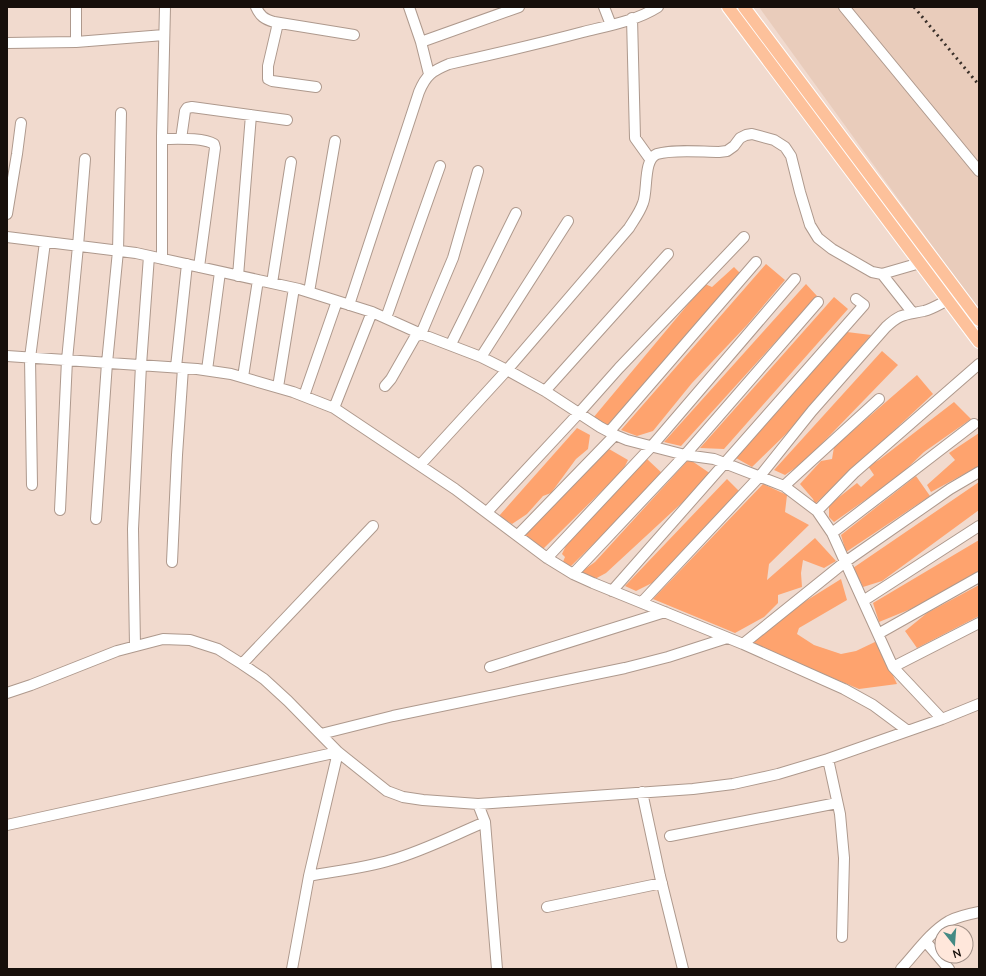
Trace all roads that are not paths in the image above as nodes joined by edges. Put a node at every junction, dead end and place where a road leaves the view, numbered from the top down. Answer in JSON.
{"nodes":[{"id":1,"x":76,"y":7,"type":"edge"},
{"id":2,"x":165,"y":7,"type":"edge"},
{"id":3,"x":256,"y":7,"type":"edge"},
{"id":4,"x":411,"y":7,"type":"edge"},
{"id":5,"x":519,"y":7,"type":"edge"},
{"id":6,"x":604,"y":7,"type":"edge"},
{"id":7,"x":658,"y":7,"type":"edge"},
{"id":8,"x":728,"y":7,"type":"edge"},
{"id":9,"x":744,"y":7,"type":"edge"},
{"id":10,"x":844,"y":7,"type":"edge"},
{"id":11,"x":632,"y":18,"type":"junction"},
{"id":12,"x":278,"y":23,"type":"junction"},
{"id":13,"x":611,"y":25,"type":"junction"},
{"id":14,"x":164,"y":35,"type":"junction"},
{"id":15,"x":354,"y":35,"type":"dead end"},
{"id":16,"x":76,"y":42,"type":"junction"},
{"id":17,"x":421,"y":42,"type":"junction"},
{"id":18,"x":7,"y":43,"type":"edge"},
{"id":19,"x":429,"y":74,"type":"junction"},
{"id":20,"x":316,"y":87,"type":"dead end"},
{"id":21,"x":121,"y":113,"type":"dead end"},
{"id":22,"x":251,"y":115,"type":"junction"},
{"id":23,"x":287,"y":120,"type":"dead end"},
{"id":24,"x":21,"y":123,"type":"dead end"},
{"id":25,"x":162,"y":139,"type":"junction"},
{"id":26,"x":181,"y":139,"type":"junction"},
{"id":27,"x":335,"y":142,"type":"dead end"},
{"id":28,"x":85,"y":159,"type":"dead end"},
{"id":29,"x":650,"y":160,"type":"junction"},
{"id":30,"x":291,"y":162,"type":"dead end"},
{"id":31,"x":440,"y":166,"type":"dead end"},
{"id":32,"x":478,"y":171,"type":"dead end"},
{"id":33,"x":979,"y":171,"type":"edge"},
{"id":34,"x":516,"y":213,"type":"dead end"},
{"id":35,"x":7,"y":214,"type":"edge"},
{"id":36,"x":568,"y":221,"type":"dead end"},
{"id":37,"x":744,"y":236,"type":"dead end"},
{"id":38,"x":7,"y":237,"type":"edge"},
{"id":39,"x":45,"y":242,"type":"junction"},
{"id":40,"x":78,"y":246,"type":"junction"},
{"id":41,"x":118,"y":251,"type":"junction"},
{"id":42,"x":668,"y":254,"type":"dead end"},
{"id":43,"x":149,"y":256,"type":"junction"},
{"id":44,"x":162,"y":259,"type":"junction"},
{"id":45,"x":756,"y":262,"type":"dead end"},
{"id":46,"x":920,"y":263,"type":"junction"},
{"id":47,"x":187,"y":264,"type":"junction"},
{"id":48,"x":199,"y":267,"type":"junction"},
{"id":49,"x":220,"y":272,"type":"junction"},
{"id":50,"x":882,"y":274,"type":"junction"},
{"id":51,"x":238,"y":276,"type":"junction"},
{"id":52,"x":795,"y":279,"type":"dead end"},
{"id":53,"x":258,"y":280,"type":"junction"},
{"id":54,"x":272,"y":283,"type":"junction"},
{"id":55,"x":294,"y":288,"type":"junction"},
{"id":56,"x":309,"y":292,"type":"junction"},
{"id":57,"x":856,"y":299,"type":"dead end"},
{"id":58,"x":948,"y":300,"type":"junction"},
{"id":59,"x":337,"y":301,"type":"junction"},
{"id":60,"x":818,"y":302,"type":"dead end"},
{"id":61,"x":349,"y":305,"type":"junction"},
{"id":62,"x":372,"y":312,"type":"junction"},
{"id":63,"x":912,"y":312,"type":"junction"},
{"id":64,"x":386,"y":318,"type":"junction"},
{"id":65,"x":979,"y":320,"type":"edge"},
{"id":66,"x":421,"y":334,"type":"junction"},
{"id":67,"x":979,"y":342,"type":"edge"},
{"id":68,"x":451,"y":344,"type":"junction"},
{"id":69,"x":7,"y":356,"type":"edge"},
{"id":70,"x":481,"y":357,"type":"junction"},
{"id":71,"x":30,"y":358,"type":"junction"},
{"id":72,"x":67,"y":360,"type":"junction"},
{"id":73,"x":107,"y":363,"type":"junction"},
{"id":74,"x":979,"y":364,"type":"edge"},
{"id":75,"x":141,"y":365,"type":"junction"},
{"id":76,"x":180,"y":367,"type":"junction"},
{"id":77,"x":207,"y":370,"type":"junction"},
{"id":78,"x":508,"y":370,"type":"junction"},
{"id":79,"x":242,"y":377,"type":"junction"},
{"id":80,"x":385,"y":386,"type":"dead end"},
{"id":81,"x":278,"y":387,"type":"junction"},
{"id":82,"x":545,"y":391,"type":"junction"},
{"id":83,"x":304,"y":396,"type":"junction"},
{"id":84,"x":879,"y":399,"type":"dead end"},
{"id":85,"x":334,"y":408,"type":"junction"},
{"id":86,"x":579,"y":413,"type":"junction"},
{"id":87,"x":974,"y":424,"type":"dead end"},
{"id":88,"x":612,"y":433,"type":"junction"},
{"id":89,"x":651,"y":447,"type":"junction"},
{"id":90,"x":685,"y":455,"type":"junction"},
{"id":91,"x":725,"y":463,"type":"junction"},
{"id":92,"x":420,"y":465,"type":"junction"},
{"id":93,"x":979,"y":472,"type":"edge"},
{"id":94,"x":760,"y":476,"type":"junction"},
{"id":95,"x":32,"y":485,"type":"dead end"},
{"id":96,"x":784,"y":486,"type":"junction"},
{"id":97,"x":60,"y":510,"type":"dead end"},
{"id":98,"x":817,"y":511,"type":"junction"},
{"id":99,"x":487,"y":512,"type":"junction"},
{"id":100,"x":96,"y":519,"type":"dead end"},
{"id":101,"x":373,"y":526,"type":"dead end"},
{"id":102,"x":979,"y":526,"type":"edge"},
{"id":103,"x":832,"y":533,"type":"junction"},
{"id":104,"x":518,"y":535,"type":"junction"},
{"id":105,"x":547,"y":558,"type":"junction"},
{"id":106,"x":172,"y":562,"type":"dead end"},
{"id":107,"x":845,"y":562,"type":"junction"},
{"id":108,"x":573,"y":574,"type":"junction"},
{"id":109,"x":979,"y":577,"type":"edge"},
{"id":110,"x":612,"y":591,"type":"junction"},
{"id":111,"x":863,"y":601,"type":"junction"},
{"id":112,"x":642,"y":602,"type":"junction"},
{"id":113,"x":665,"y":612,"type":"junction"},
{"id":114,"x":979,"y":623,"type":"edge"},
{"id":115,"x":878,"y":634,"type":"junction"},
{"id":116,"x":727,"y":638,"type":"junction"},
{"id":117,"x":743,"y":644,"type":"junction"},
{"id":118,"x":135,"y":646,"type":"junction"},
{"id":119,"x":242,"y":664,"type":"junction"},
{"id":120,"x":490,"y":667,"type":"dead end"},
{"id":121,"x":893,"y":667,"type":"junction"},
{"id":122,"x":7,"y":693,"type":"edge"},
{"id":123,"x":979,"y":704,"type":"edge"},
{"id":124,"x":942,"y":719,"type":"junction"},
{"id":125,"x":908,"y":731,"type":"junction"},
{"id":126,"x":321,"y":734,"type":"junction"},
{"id":127,"x":338,"y":752,"type":"junction"},
{"id":128,"x":828,"y":759,"type":"junction"},
{"id":129,"x":642,"y":792,"type":"junction"},
{"id":130,"x":478,"y":804,"type":"junction"},
{"id":131,"x":837,"y":804,"type":"junction"},
{"id":132,"x":485,"y":822,"type":"junction"},
{"id":133,"x":7,"y":825,"type":"edge"},
{"id":134,"x":670,"y":836,"type":"dead end"},
{"id":135,"x":309,"y":876,"type":"junction"},
{"id":136,"x":662,"y":883,"type":"junction"},
{"id":137,"x":548,"y":907,"type":"dead end"},
{"id":138,"x":979,"y":912,"type":"edge"},
{"id":139,"x":842,"y":937,"type":"dead end"},
{"id":140,"x":926,"y":942,"type":"junction"},
{"id":141,"x":292,"y":969,"type":"edge"},
{"id":142,"x":497,"y":969,"type":"edge"},
{"id":143,"x":683,"y":969,"type":"edge"},
{"id":144,"x":901,"y":969,"type":"edge"},
{"id":145,"x":949,"y":969,"type":"edge"}],
"edges":[{"from":1,"to":16,"type":"street"},
{"from":2,"to":14,"type":"street"},
{"from":3,"to":12,"type":"street"},
{"from":4,"to":17,"type":"street"},
{"from":5,"to":17,"type":"street"},
{"from":6,"to":13,"type":"street"},
{"from":7,"to":11,"type":"street"},
{"from":8,"to":46,"type":"main road"},
{"from":9,"to":65,"type":"main road"},
{"from":10,"to":33,"type":"street"},
{"from":11,"to":13,"type":"street"},
{"from":11,"to":29,"type":"street"},
{"from":12,"to":15,"type":"street"},
{"from":12,"to":20,"type":"street"},
{"from":13,"to":19,"type":"street"},
{"from":14,"to":16,"type":"street"},
{"from":14,"to":25,"type":"street"},
{"from":16,"to":18,"type":"street"},
{"from":17,"to":19,"type":"street"},
{"from":19,"to":61,"type":"street"},
{"from":21,"to":41,"type":"street"},
{"from":22,"to":23,"type":"street"},
{"from":22,"to":26,"type":"street"},
{"from":22,"to":51,"type":"street"},
{"from":24,"to":35,"type":"street"},
{"from":25,"to":26,"type":"street"},
{"from":25,"to":44,"type":"street"},
{"from":26,"to":48,"type":"street"},
{"from":27,"to":56,"type":"street"},
{"from":28,"to":40,"type":"street"},
{"from":29,"to":50,"type":"street"},
{"from":29,"to":78,"type":"street"},
{"from":30,"to":54,"type":"street"},
{"from":31,"to":64,"type":"street"},
{"from":32,"to":66,"type":"street"},
{"from":34,"to":68,"type":"street"},
{"from":36,"to":70,"type":"street"},
{"from":37,"to":86,"type":"street"},
{"from":38,"to":39,"type":"street"},
{"from":39,"to":40,"type":"street"},
{"from":39,"to":71,"type":"street"},
{"from":40,"to":41,"type":"street"},
{"from":40,"to":72,"type":"street"},
{"from":41,"to":43,"type":"street"},
{"from":41,"to":73,"type":"street"},
{"from":42,"to":82,"type":"street"},
{"from":43,"to":44,"type":"street"},
{"from":43,"to":75,"type":"street"},
{"from":44,"to":47,"type":"street"},
{"from":45,"to":88,"type":"street"},
{"from":46,"to":50,"type":"street"},
{"from":46,"to":58,"type":"main road"},
{"from":47,"to":48,"type":"street"},
{"from":47,"to":76,"type":"street"},
{"from":48,"to":49,"type":"street"},
{"from":49,"to":51,"type":"street"},
{"from":49,"to":77,"type":"street"},
{"from":50,"to":63,"type":"street"},
{"from":51,"to":53,"type":"street"},
{"from":52,"to":89,"type":"street"},
{"from":53,"to":54,"type":"street"},
{"from":53,"to":79,"type":"street"},
{"from":54,"to":55,"type":"street"},
{"from":55,"to":56,"type":"street"},
{"from":55,"to":81,"type":"street"},
{"from":56,"to":59,"type":"street"},
{"from":57,"to":91,"type":"street"},
{"from":58,"to":63,"type":"street"},
{"from":58,"to":67,"type":"main road"},
{"from":59,"to":61,"type":"street"},
{"from":59,"to":83,"type":"street"},
{"from":60,"to":90,"type":"street"},
{"from":61,"to":62,"type":"street"},
{"from":62,"to":64,"type":"street"},
{"from":62,"to":85,"type":"street"},
{"from":63,"to":94,"type":"street"},
{"from":64,"to":66,"type":"street"},
{"from":66,"to":68,"type":"street"},
{"from":66,"to":80,"type":"street"},
{"from":68,"to":70,"type":"street"},
{"from":69,"to":71,"type":"street"},
{"from":70,"to":78,"type":"street"},
{"from":71,"to":72,"type":"street"},
{"from":71,"to":95,"type":"street"},
{"from":72,"to":73,"type":"street"},
{"from":72,"to":97,"type":"street"},
{"from":73,"to":75,"type":"street"},
{"from":73,"to":100,"type":"street"},
{"from":74,"to":98,"type":"street"},
{"from":75,"to":76,"type":"street"},
{"from":75,"to":118,"type":"street"},
{"from":76,"to":77,"type":"street"},
{"from":76,"to":106,"type":"street"},
{"from":77,"to":79,"type":"street"},
{"from":78,"to":82,"type":"street"},
{"from":78,"to":92,"type":"street"},
{"from":79,"to":81,"type":"street"},
{"from":81,"to":83,"type":"street"},
{"from":82,"to":86,"type":"street"},
{"from":83,"to":85,"type":"street"},
{"from":84,"to":96,"type":"street"},
{"from":85,"to":92,"type":"street"},
{"from":86,"to":88,"type":"street"},
{"from":86,"to":99,"type":"street"},
{"from":87,"to":103,"type":"street"},
{"from":88,"to":89,"type":"street"},
{"from":88,"to":104,"type":"street"},
{"from":89,"to":90,"type":"street"},
{"from":89,"to":105,"type":"street"},
{"from":90,"to":91,"type":"street"},
{"from":90,"to":108,"type":"street"},
{"from":91,"to":94,"type":"street"},
{"from":91,"to":110,"type":"street"},
{"from":92,"to":99,"type":"street"},
{"from":93,"to":107,"type":"street"},
{"from":94,"to":96,"type":"street"},
{"from":94,"to":112,"type":"street"},
{"from":96,"to":98,"type":"street"},
{"from":98,"to":103,"type":"street"},
{"from":99,"to":104,"type":"street"},
{"from":101,"to":119,"type":"street"},
{"from":102,"to":111,"type":"street"},
{"from":103,"to":107,"type":"street"},
{"from":104,"to":105,"type":"street"},
{"from":105,"to":108,"type":"street"},
{"from":107,"to":111,"type":"street"},
{"from":107,"to":117,"type":"street"},
{"from":108,"to":110,"type":"street"},
{"from":109,"to":115,"type":"street"},
{"from":110,"to":112,"type":"street"},
{"from":111,"to":115,"type":"street"},
{"from":112,"to":113,"type":"street"},
{"from":113,"to":116,"type":"street"},
{"from":113,"to":120,"type":"street"},
{"from":114,"to":121,"type":"street"},
{"from":115,"to":121,"type":"street"},
{"from":116,"to":117,"type":"street"},
{"from":116,"to":126,"type":"street"},
{"from":117,"to":125,"type":"street"},
{"from":118,"to":119,"type":"street"},
{"from":118,"to":122,"type":"street"},
{"from":119,"to":126,"type":"street"},
{"from":121,"to":124,"type":"street"},
{"from":123,"to":124,"type":"street"},
{"from":124,"to":125,"type":"street"},
{"from":125,"to":128,"type":"street"},
{"from":126,"to":127,"type":"street"},
{"from":127,"to":130,"type":"street"},
{"from":127,"to":133,"type":"street"},
{"from":127,"to":135,"type":"street"},
{"from":128,"to":129,"type":"street"},
{"from":128,"to":131,"type":"street"},
{"from":129,"to":130,"type":"street"},
{"from":129,"to":136,"type":"street"},
{"from":130,"to":132,"type":"street"},
{"from":131,"to":134,"type":"street"},
{"from":131,"to":139,"type":"street"},
{"from":132,"to":135,"type":"street"},
{"from":132,"to":142,"type":"street"},
{"from":135,"to":141,"type":"street"},
{"from":136,"to":137,"type":"street"},
{"from":136,"to":143,"type":"street"},
{"from":138,"to":140,"type":"street"},
{"from":140,"to":144,"type":"street"},
{"from":140,"to":145,"type":"street"}]}
